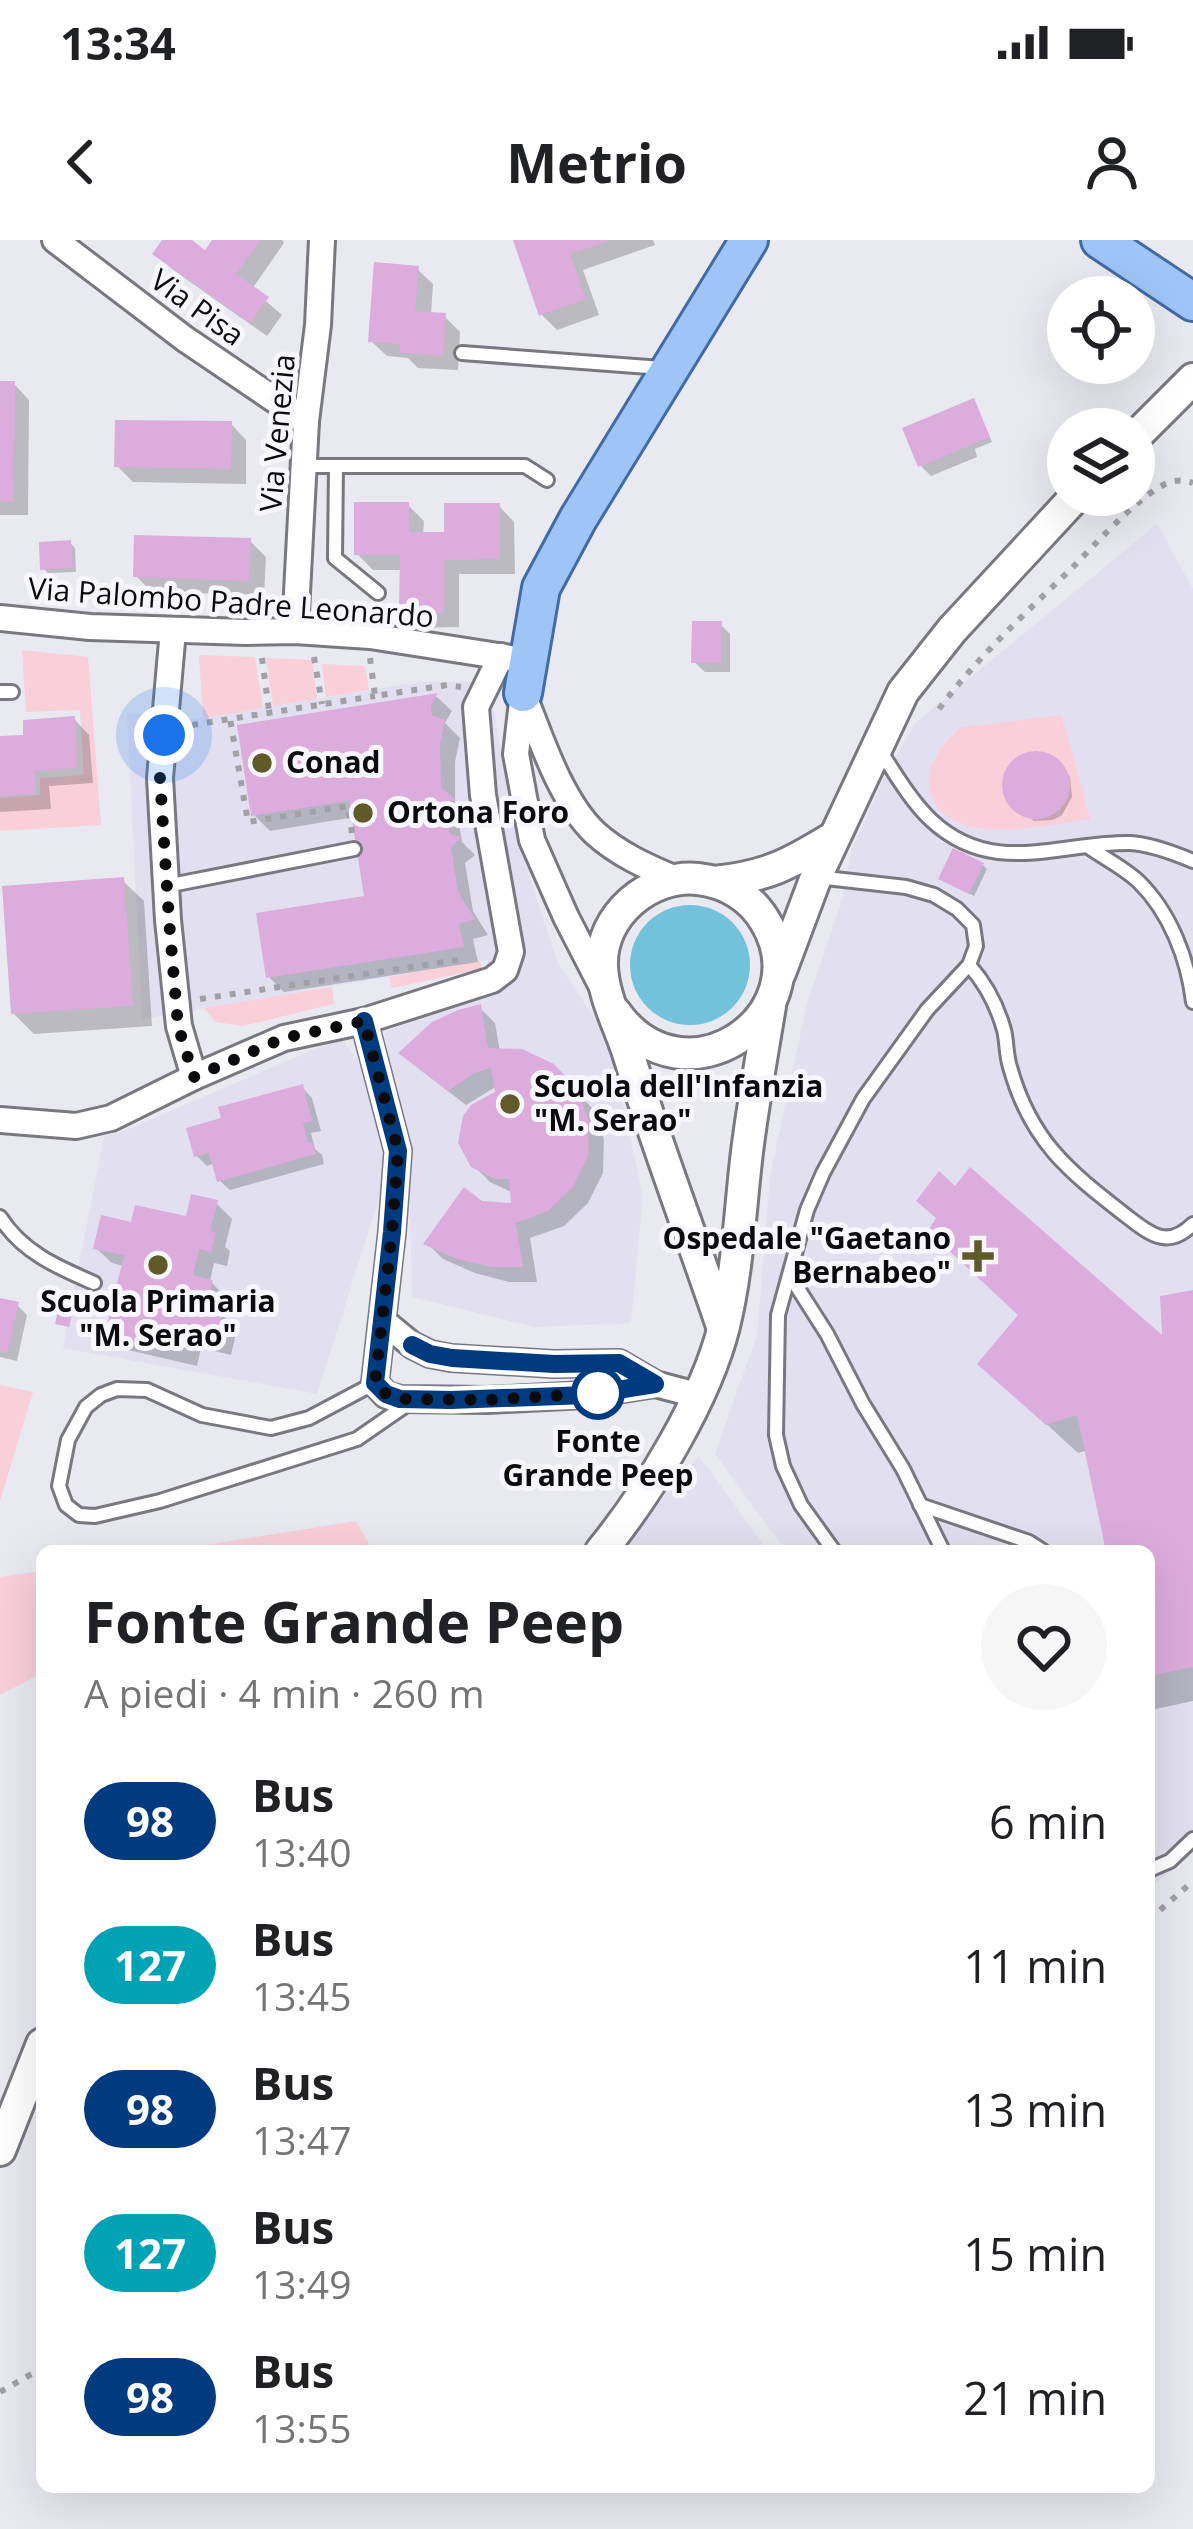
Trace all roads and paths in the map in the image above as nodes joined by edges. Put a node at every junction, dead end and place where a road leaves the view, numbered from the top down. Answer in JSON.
{"nodes":[{"id":1,"x":55,"y":240,"type":"edge"},
{"id":2,"x":322,"y":240,"type":"edge"},
{"id":3,"x":749,"y":240,"type":"edge"},
{"id":4,"x":1103,"y":243,"type":"edge"},
{"id":5,"x":1193,"y":302,"type":"edge"},
{"id":6,"x":462,"y":353,"type":"dead end"},
{"id":7,"x":669,"y":368,"type":"junction"},
{"id":8,"x":1191,"y":381,"type":"edge"},
{"id":9,"x":1155,"y":417,"type":"edge"},
{"id":10,"x":306,"y":421,"type":"junction"},
{"id":11,"x":303,"y":466,"type":"junction"},
{"id":12,"x":336,"y":466,"type":"junction"},
{"id":13,"x":548,"y":480,"type":"dead end"},
{"id":14,"x":1193,"y":483,"type":"edge"},
{"id":15,"x":1056,"y":516,"type":"edge"},
{"id":16,"x":378,"y":592,"type":"dead end"},
{"id":17,"x":0,"y":618,"type":"edge"},
{"id":18,"x":173,"y":630,"type":"junction"},
{"id":19,"x":295,"y":631,"type":"junction"},
{"id":20,"x":370,"y":636,"type":"junction"},
{"id":21,"x":261,"y":655,"type":"dead end"},
{"id":22,"x":314,"y":657,"type":"dead end"},
{"id":23,"x":518,"y":670,"type":"junction"},
{"id":24,"x":485,"y":689,"type":"junction"},
{"id":25,"x":375,"y":696,"type":"junction"},
{"id":26,"x":322,"y":704,"type":"junction"},
{"id":27,"x":939,"y":709,"type":"dead end"},
{"id":28,"x":269,"y":712,"type":"junction"},
{"id":29,"x":230,"y":719,"type":"junction"},
{"id":30,"x":188,"y":726,"type":"dead end"},
{"id":31,"x":876,"y":746,"type":"junction"},
{"id":32,"x":834,"y":837,"type":"junction"},
{"id":33,"x":354,"y":848,"type":"joint"},
{"id":34,"x":1090,"y":848,"type":"junction"},
{"id":35,"x":1193,"y":860,"type":"edge"},
{"id":36,"x":816,"y":877,"type":"junction"},
{"id":37,"x":676,"y":879,"type":"junction"},
{"id":38,"x":714,"y":882,"type":"junction"},
{"id":39,"x":166,"y":886,"type":"junction"},
{"id":40,"x":511,"y":952,"type":"junction"},
{"id":41,"x":969,"y":965,"type":"junction"},
{"id":42,"x":773,"y":991,"type":"junction"},
{"id":43,"x":200,"y":999,"type":"dead end"},
{"id":44,"x":1193,"y":1003,"type":"edge"},
{"id":45,"x":611,"y":1004,"type":"junction"},
{"id":46,"x":364,"y":1021,"type":"junction"},
{"id":47,"x":194,"y":1077,"type":"junction"},
{"id":48,"x":0,"y":1120,"type":"edge"},
{"id":49,"x":0,"y":1217,"type":"edge"},
{"id":50,"x":1193,"y":1224,"type":"edge"},
{"id":51,"x":790,"y":1276,"type":"junction"},
{"id":52,"x":94,"y":1283,"type":"dead end"},
{"id":53,"x":383,"y":1322,"type":"junction"},
{"id":54,"x":723,"y":1330,"type":"junction"},
{"id":55,"x":375,"y":1383,"type":"junction"},
{"id":56,"x":655,"y":1384,"type":"junction"},
{"id":57,"x":697,"y":1395,"type":"junction"},
{"id":58,"x":415,"y":1399,"type":"junction"},
{"id":59,"x":920,"y":1505,"type":"junction"},
{"id":60,"x":606,"y":1545,"type":"edge"},
{"id":61,"x":830,"y":1545,"type":"edge"},
{"id":62,"x":940,"y":1545,"type":"edge"},
{"id":63,"x":1032,"y":1545,"type":"edge"},
{"id":64,"x":1193,"y":1839,"type":"edge"},
{"id":65,"x":1155,"y":1867,"type":"edge"},
{"id":66,"x":1193,"y":1881,"type":"edge"},
{"id":67,"x":1155,"y":1914,"type":"edge"},
{"id":68,"x":36,"y":2059,"type":"edge"},
{"id":69,"x":0,"y":2150,"type":"edge"},
{"id":70,"x":36,"y":2371,"type":"edge"},
{"id":71,"x":0,"y":2392,"type":"edge"}],
"edges":[{"from":1,"to":10,"type":"street","name":"Via Pisa"},
{"from":2,"to":10,"type":"street","name":"Via Venezia"},
{"from":3,"to":7,"type":"main road"},
{"from":4,"to":5,"type":"main road"},
{"from":6,"to":7,"type":"lane"},
{"from":7,"to":23,"type":"main road"},
{"from":8,"to":9,"type":"street"},
{"from":10,"to":11,"type":"street","name":"Via Venezia"},
{"from":11,"to":12,"type":"lane"},
{"from":11,"to":19,"type":"street","name":"Via Venezia"},
{"from":12,"to":13,"type":"lane"},
{"from":12,"to":16,"type":"lane"},
{"from":14,"to":27,"type":"path"},
{"from":15,"to":31,"type":"street"},
{"from":17,"to":18,"type":"street","name":"Via Palombo Padre Leonardo"},
{"from":18,"to":19,"type":"street","name":"Via Palombo Padre Leonardo"},
{"from":18,"to":39,"type":"street"},
{"from":19,"to":20,"type":"street","name":"Via Palombo Padre Leonardo"},
{"from":20,"to":23,"type":"street","name":"Via Palombo Padre Leonardo"},
{"from":20,"to":25,"type":"path"},
{"from":21,"to":28,"type":"path"},
{"from":22,"to":26,"type":"path"},
{"from":23,"to":24,"type":"street"},
{"from":23,"to":37,"type":"street"},
{"from":23,"to":45,"type":"street"},
{"from":24,"to":25,"type":"path"},
{"from":24,"to":40,"type":"street"},
{"from":25,"to":26,"type":"path"},
{"from":26,"to":28,"type":"path"},
{"from":28,"to":29,"type":"path"},
{"from":29,"to":30,"type":"path"},
{"from":29,"to":33,"type":"path"},
{"from":31,"to":32,"type":"street"},
{"from":31,"to":34,"type":"lane"},
{"from":32,"to":36,"type":"street"},
{"from":32,"to":38,"type":"street"},
{"from":33,"to":39,"type":"lane"},
{"from":34,"to":35,"type":"lane"},
{"from":34,"to":44,"type":"lane"},
{"from":36,"to":41,"type":"lane"},
{"from":36,"to":42,"type":"street"},
{"from":37,"to":38,"type":"street"},
{"from":37,"to":45,"type":"street"},
{"from":38,"to":42,"type":"street"},
{"from":39,"to":47,"type":"street"},
{"from":40,"to":43,"type":"path"},
{"from":40,"to":46,"type":"street"},
{"from":41,"to":50,"type":"lane"},
{"from":41,"to":51,"type":"lane"},
{"from":42,"to":45,"type":"street"},
{"from":42,"to":54,"type":"street"},
{"from":45,"to":54,"type":"street"},
{"from":46,"to":47,"type":"street"},
{"from":46,"to":53,"type":"street"},
{"from":47,"to":48,"type":"street"},
{"from":49,"to":52,"type":"lane"},
{"from":51,"to":59,"type":"lane"},
{"from":51,"to":61,"type":"lane"},
{"from":53,"to":55,"type":"street"},
{"from":53,"to":56,"type":"street"},
{"from":54,"to":57,"type":"street"},
{"from":55,"to":58,"type":"street"},
{"from":55,"to":58,"type":"lane"},
{"from":56,"to":57,"type":"street"},
{"from":56,"to":58,"type":"street"},
{"from":57,"to":60,"type":"street"},
{"from":59,"to":62,"type":"lane"},
{"from":59,"to":63,"type":"lane"},
{"from":64,"to":65,"type":"lane"},
{"from":66,"to":67,"type":"path"},
{"from":68,"to":69,"type":"street"},
{"from":70,"to":71,"type":"path"}]}
